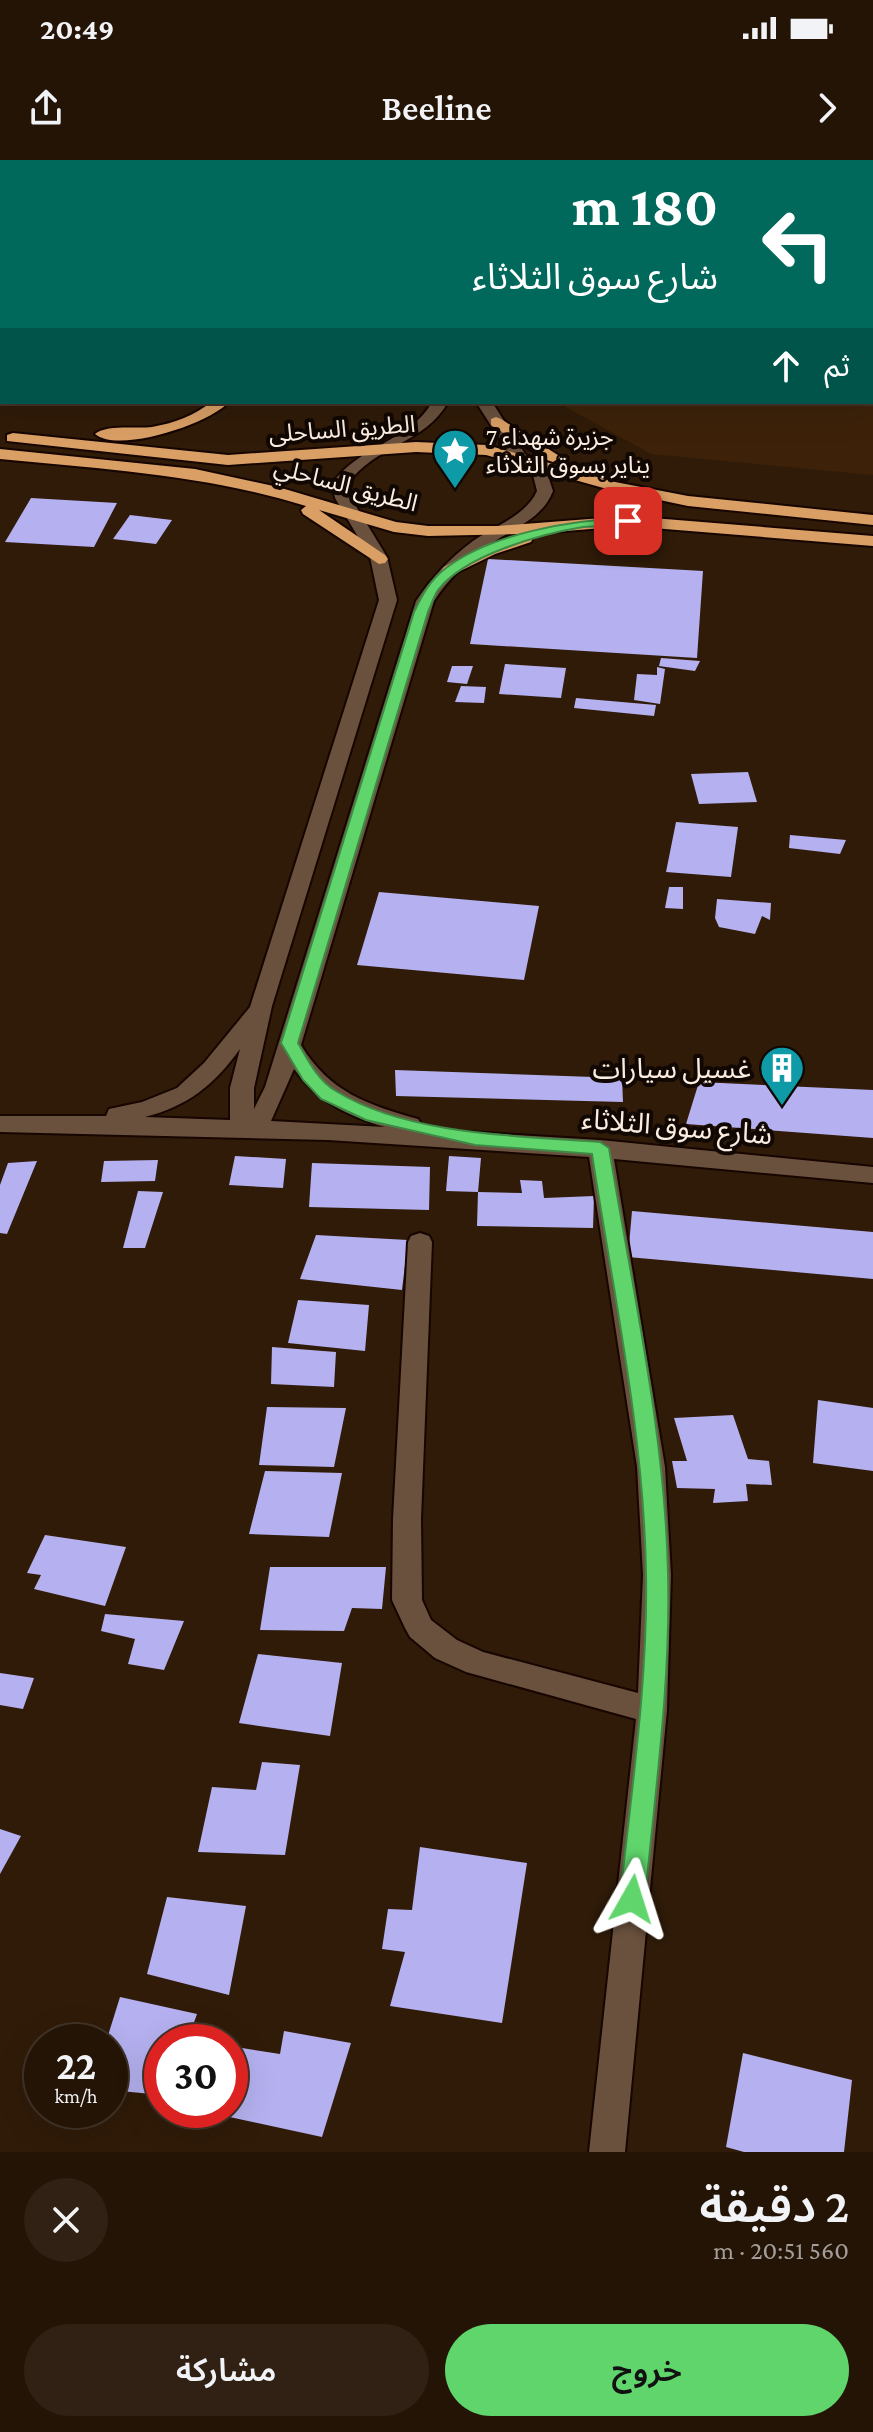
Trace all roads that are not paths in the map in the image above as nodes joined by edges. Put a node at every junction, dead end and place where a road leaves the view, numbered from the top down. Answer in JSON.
{"nodes":[{"id":1,"x":218,"y":404,"type":"edge"},
{"id":2,"x":439,"y":404,"type":"edge"},
{"id":3,"x":485,"y":404,"type":"edge"},
{"id":4,"x":496,"y":422,"type":"junction"},
{"id":5,"x":0,"y":430,"type":"edge"},
{"id":6,"x":0,"y":437,"type":"edge"},
{"id":7,"x":385,"y":450,"type":"junction"},
{"id":8,"x":0,"y":454,"type":"edge"},
{"id":9,"x":519,"y":457,"type":"junction"},
{"id":10,"x":613,"y":486,"type":"junction"},
{"id":11,"x":272,"y":490,"type":"junction"},
{"id":12,"x":356,"y":515,"type":"junction"},
{"id":13,"x":873,"y":520,"type":"edge"},
{"id":14,"x":583,"y":524,"type":"junction"},
{"id":15,"x":498,"y":531,"type":"junction"},
{"id":16,"x":873,"y":541,"type":"edge"},
{"id":17,"x":379,"y":559,"type":"junction"},
{"id":18,"x":450,"y":571,"type":"junction"},
{"id":19,"x":261,"y":1006,"type":"junction"},
{"id":20,"x":289,"y":1043,"type":"junction"},
{"id":21,"x":59,"y":1123,"type":"junction"},
{"id":22,"x":0,"y":1124,"type":"edge"},
{"id":23,"x":248,"y":1128,"type":"junction"},
{"id":24,"x":475,"y":1139,"type":"junction"},
{"id":25,"x":600,"y":1148,"type":"junction"},
{"id":26,"x":873,"y":1175,"type":"edge"},
{"id":27,"x":420,"y":1242,"type":"dead end"},
{"id":28,"x":652,"y":1710,"type":"junction"},
{"id":29,"x":607,"y":2152,"type":"edge"}],
"edges":[{"from":1,"to":5,"type":"highway"},
{"from":2,"to":7,"type":"street"},
{"from":3,"to":4,"type":"street"},
{"from":4,"to":9,"type":"street"},
{"from":4,"to":10,"type":"highway"},
{"from":6,"to":7,"type":"highway","name":"الطريق الساحلى"},
{"from":7,"to":9,"type":"highway","name":"الطريق الساحلى"},
{"from":7,"to":12,"type":"street"},
{"from":8,"to":11,"type":"highway","name":"الطريق الساحلي"},
{"from":9,"to":10,"type":"highway","name":"الطريق الساحلى"},
{"from":9,"to":15,"type":"street"},
{"from":10,"to":13,"type":"highway","name":"الطريق الساحلى"},
{"from":11,"to":12,"type":"highway","name":"الطريق الساحلي"},
{"from":11,"to":17,"type":"highway"},
{"from":12,"to":15,"type":"highway","name":"الطريق الساحلي"},
{"from":12,"to":17,"type":"street"},
{"from":14,"to":15,"type":"highway","name":"الطريق الساحلي"},
{"from":14,"to":16,"type":"highway","name":"الطريق الساحلي"},
{"from":14,"to":18,"type":"highway"},
{"from":15,"to":18,"type":"street"},
{"from":17,"to":19,"type":"street"},
{"from":18,"to":20,"type":"street"},
{"from":19,"to":21,"type":"street"},
{"from":19,"to":23,"type":"street"},
{"from":20,"to":23,"type":"street"},
{"from":20,"to":24,"type":"street"},
{"from":21,"to":22,"type":"street"},
{"from":21,"to":23,"type":"street"},
{"from":23,"to":24,"type":"street"},
{"from":24,"to":25,"type":"street","name":"شارع سوق الثلاثاء"},
{"from":25,"to":26,"type":"street","name":"شارع سوق الثلاثاء"},
{"from":25,"to":28,"type":"street"},
{"from":27,"to":28,"type":"street"},
{"from":28,"to":29,"type":"street"}]}
